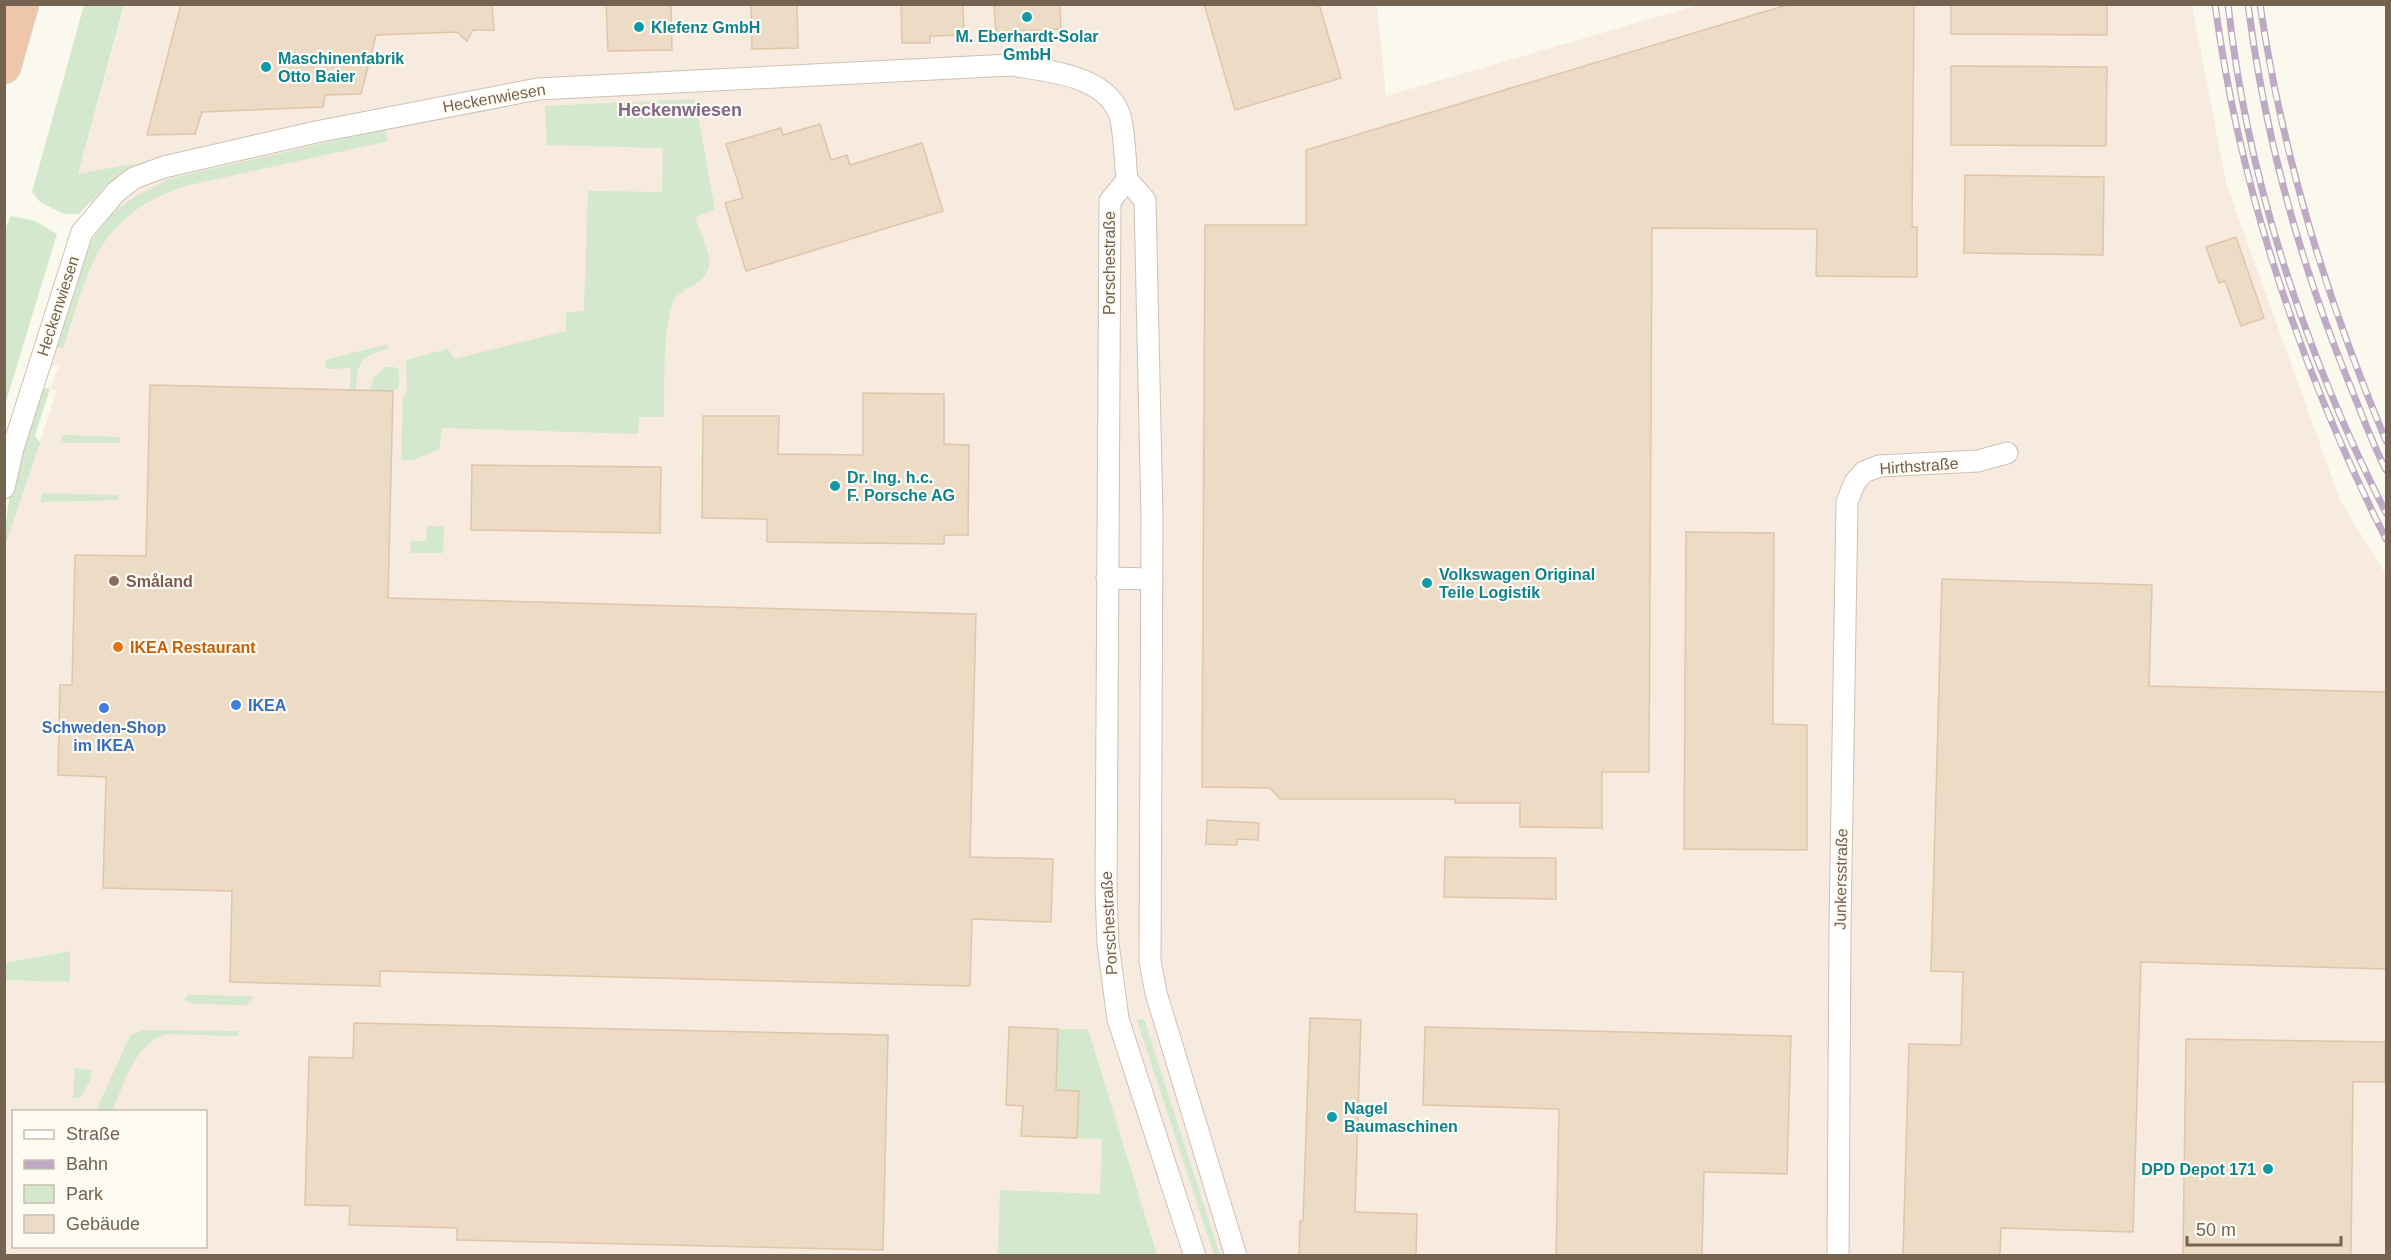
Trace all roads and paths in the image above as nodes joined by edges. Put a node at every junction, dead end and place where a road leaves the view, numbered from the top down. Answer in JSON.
{"nodes":[{"id":1,"x":22,"y":4,"type":"edge"},
{"id":2,"x":4,"y":67,"type":"edge"},
{"id":3,"x":1127,"y":180,"type":"junction"},
{"id":4,"x":2007,"y":453,"type":"dead end"},
{"id":5,"x":4,"y":488,"type":"edge"},
{"id":6,"x":1847,"y":502,"type":"joint"},
{"id":7,"x":1107,"y":578,"type":"junction"},
{"id":8,"x":1152,"y":579,"type":"junction"},
{"id":9,"x":1195,"y":1256,"type":"edge"},
{"id":10,"x":1236,"y":1256,"type":"edge"},
{"id":11,"x":1838,"y":1256,"type":"edge"}],
"edges":[{"from":1,"to":2,"type":"highway"},
{"from":3,"to":5,"type":"street","name":"Heckenwiesen"},
{"from":3,"to":7,"type":"street","name":"Porschestraße"},
{"from":3,"to":8,"type":"street"},
{"from":4,"to":6,"type":"street","name":"Hirthstraße"},
{"from":6,"to":11,"type":"street","name":"Junkersstraße"},
{"from":7,"to":8,"type":"street"},
{"from":7,"to":9,"type":"street","name":"Porschestraße"},
{"from":8,"to":10,"type":"street"}]}
